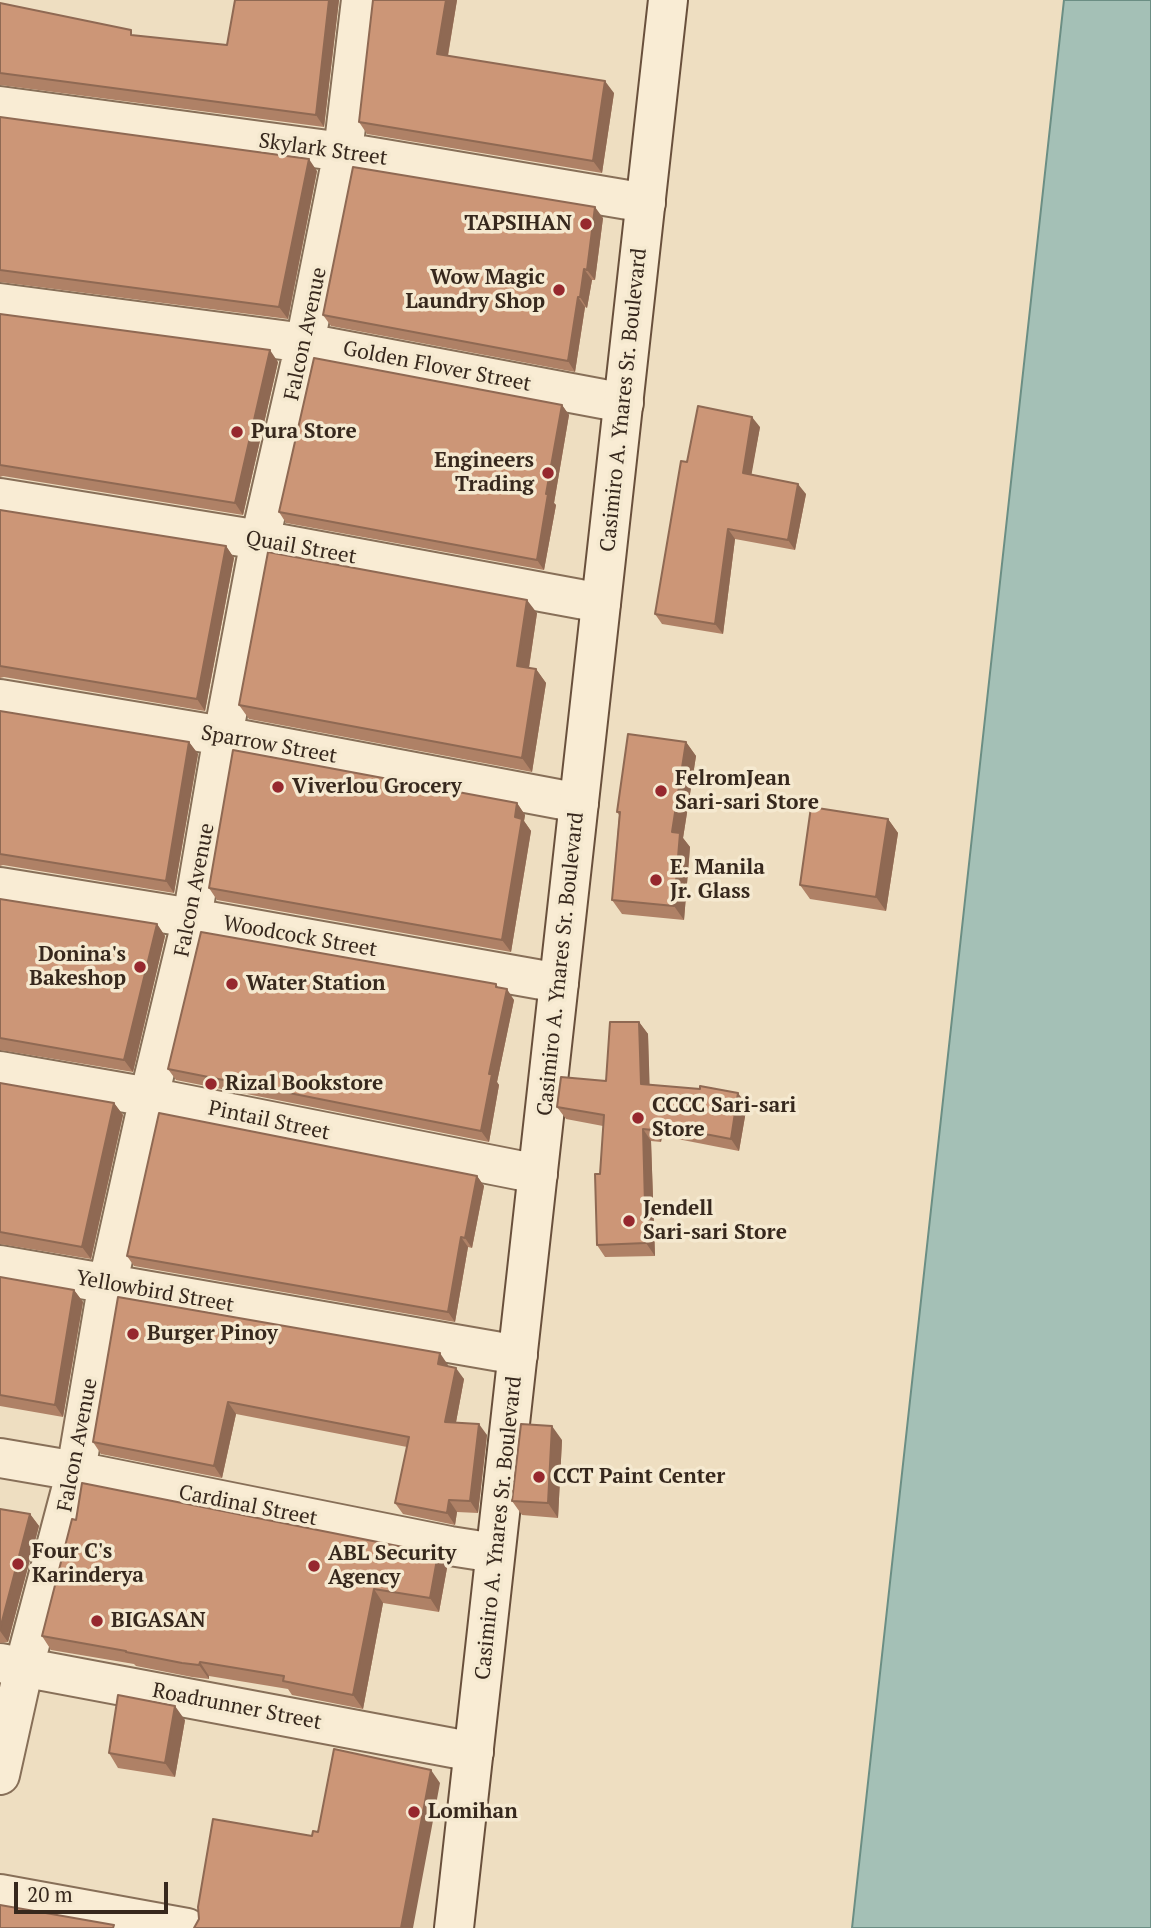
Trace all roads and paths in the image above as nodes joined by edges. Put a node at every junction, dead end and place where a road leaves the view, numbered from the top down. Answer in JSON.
{"nodes":[{"id":1,"x":361,"y":0,"type":"edge"},
{"id":2,"x":668,"y":0,"type":"edge"},
{"id":3,"x":0,"y":106,"type":"edge"},
{"id":4,"x":343,"y":152,"type":"junction"},
{"id":5,"x":646,"y":203,"type":"junction"},
{"id":6,"x":0,"y":303,"type":"edge"},
{"id":7,"x":306,"y":343,"type":"junction"},
{"id":8,"x":624,"y":402,"type":"junction"},
{"id":9,"x":0,"y":498,"type":"edge"},
{"id":10,"x":260,"y":540,"type":"junction"},
{"id":11,"x":601,"y":603,"type":"junction"},
{"id":12,"x":0,"y":699,"type":"edge"},
{"id":13,"x":223,"y":736,"type":"junction"},
{"id":14,"x":579,"y":803,"type":"junction"},
{"id":15,"x":0,"y":887,"type":"edge"},
{"id":16,"x":192,"y":918,"type":"junction"},
{"id":17,"x":559,"y":983,"type":"junction"},
{"id":18,"x":0,"y":1071,"type":"edge"},
{"id":19,"x":149,"y":1097,"type":"junction"},
{"id":20,"x":538,"y":1174,"type":"junction"},
{"id":21,"x":0,"y":1265,"type":"edge"},
{"id":22,"x":108,"y":1283,"type":"junction"},
{"id":23,"x":518,"y":1355,"type":"junction"},
{"id":24,"x":0,"y":1458,"type":"edge"},
{"id":25,"x":76,"y":1471,"type":"junction"},
{"id":26,"x":495,"y":1553,"type":"junction"},
{"id":27,"x":12,"y":1665,"type":"edge"},
{"id":28,"x":474,"y":1752,"type":"junction"},
{"id":29,"x":0,"y":1775,"type":"edge"},
{"id":30,"x":0,"y":1894,"type":"edge"},
{"id":31,"x":187,"y":1928,"type":"edge"},
{"id":32,"x":454,"y":1928,"type":"edge"}],
"edges":[{"from":1,"to":4,"type":"street","name":"Falcon Avenue"},
{"from":2,"to":5,"type":"street","name":"Casimiro A. Ynares Sr. Boulevard"},
{"from":3,"to":4,"type":"street","name":"Skylark Street"},
{"from":4,"to":5,"type":"street","name":"Skylark Street"},
{"from":4,"to":7,"type":"street","name":"Falcon Avenue"},
{"from":5,"to":8,"type":"street","name":"Casimiro A. Ynares Sr. Boulevard"},
{"from":6,"to":7,"type":"street","name":"Golden Flover Street"},
{"from":7,"to":8,"type":"street","name":"Golden Flover Street"},
{"from":7,"to":10,"type":"street","name":"Falcon Avenue"},
{"from":8,"to":11,"type":"street","name":"Casimiro A. Ynares Sr. Boulevard"},
{"from":9,"to":10,"type":"street","name":"Quail Street"},
{"from":10,"to":11,"type":"street","name":"Quail Street"},
{"from":10,"to":13,"type":"street","name":"Falcon Avenue"},
{"from":11,"to":14,"type":"street","name":"Casimiro A. Ynares Sr. Boulevard"},
{"from":12,"to":13,"type":"street","name":"Sparrow Street"},
{"from":13,"to":14,"type":"street","name":"Sparrow Street"},
{"from":13,"to":16,"type":"street","name":"Falcon Avenue"},
{"from":14,"to":17,"type":"street","name":"Casimiro A. Ynares Sr. Boulevard"},
{"from":15,"to":16,"type":"street","name":"Woodcock Street"},
{"from":16,"to":17,"type":"street","name":"Woodcock Street"},
{"from":16,"to":19,"type":"street","name":"Falcon Avenue"},
{"from":17,"to":20,"type":"street","name":"Casimiro A. Ynares Sr. Boulevard"},
{"from":18,"to":19,"type":"street","name":"Pintail Street"},
{"from":19,"to":20,"type":"street","name":"Pintail Street"},
{"from":19,"to":22,"type":"street","name":"Falcon Avenue"},
{"from":20,"to":23,"type":"street","name":"Casimiro A. Ynares Sr. Boulevard"},
{"from":21,"to":22,"type":"street","name":"Yellowbird Street"},
{"from":22,"to":23,"type":"street","name":"Yellowbird Street"},
{"from":22,"to":25,"type":"street","name":"Falcon Avenue"},
{"from":23,"to":26,"type":"street","name":"Casimiro A. Ynares Sr. Boulevard"},
{"from":24,"to":25,"type":"street","name":"Cardinal Street"},
{"from":25,"to":26,"type":"street","name":"Cardinal Street"},
{"from":25,"to":27,"type":"street","name":"Falcon Avenue"},
{"from":26,"to":28,"type":"street","name":"Casimiro A. Ynares Sr. Boulevard"},
{"from":27,"to":28,"type":"street","name":"Roadrunner Street"},
{"from":27,"to":29,"type":"street","name":"Falcon Avenue"},
{"from":28,"to":32,"type":"street","name":"Casimiro A. Ynares Sr. Boulevard"},
{"from":30,"to":31,"type":"street"}]}
